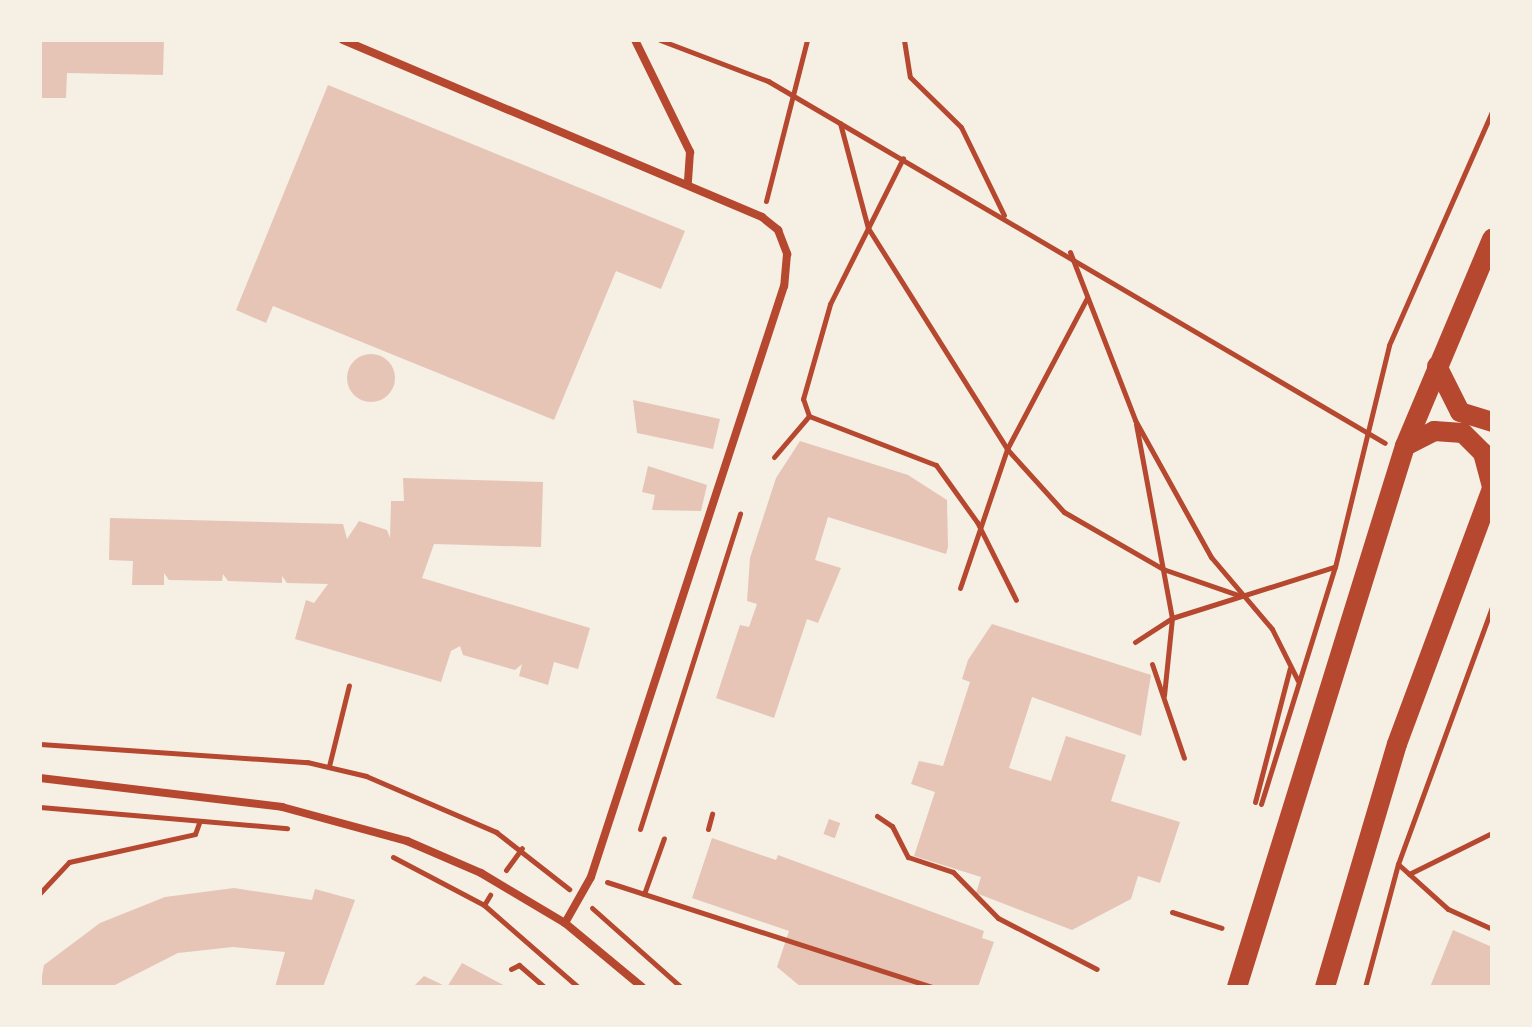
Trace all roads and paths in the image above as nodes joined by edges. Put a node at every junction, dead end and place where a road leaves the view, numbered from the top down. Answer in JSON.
{"nodes":[{"id":1,"x":343,"y":40,"type":"edge"},
{"id":2,"x":635,"y":40,"type":"edge"},
{"id":3,"x":660,"y":40,"type":"edge"},
{"id":4,"x":807,"y":40,"type":"edge"},
{"id":5,"x":904,"y":40,"type":"edge"},
{"id":6,"x":797,"y":98,"type":"junction"},
{"id":7,"x":1492,"y":112,"type":"edge"},
{"id":8,"x":840,"y":122,"type":"junction"},
{"id":9,"x":903,"y":158,"type":"junction"},
{"id":10,"x":688,"y":184,"type":"junction"},
{"id":11,"x":1005,"y":216,"type":"junction"},
{"id":12,"x":762,"y":217,"type":"junction"},
{"id":13,"x":868,"y":228,"type":"junction"},
{"id":14,"x":1492,"y":239,"type":"edge"},
{"id":15,"x":1070,"y":252,"type":"junction"},
{"id":16,"x":1087,"y":297,"type":"junction"},
{"id":17,"x":1437,"y":366,"type":"junction"},
{"id":18,"x":809,"y":416,"type":"junction"},
{"id":19,"x":1135,"y":420,"type":"junction"},
{"id":20,"x":1492,"y":422,"type":"edge"},
{"id":21,"x":1371,"y":433,"type":"junction"},
{"id":22,"x":1007,"y":449,"type":"junction"},
{"id":23,"x":1404,"y":451,"type":"junction"},
{"id":24,"x":774,"y":457,"type":"dead end"},
{"id":25,"x":1492,"y":488,"type":"edge"},
{"id":26,"x":740,"y":513,"type":"dead end"},
{"id":27,"x":977,"y":522,"type":"junction"},
{"id":28,"x":1335,"y":567,"type":"junction"},
{"id":29,"x":1163,"y":569,"type":"junction"},
{"id":30,"x":960,"y":588,"type":"dead end"},
{"id":31,"x":1238,"y":595,"type":"junction"},
{"id":32,"x":1016,"y":600,"type":"dead end"},
{"id":33,"x":1492,"y":607,"type":"edge"},
{"id":34,"x":1172,"y":618,"type":"junction"},
{"id":35,"x":1135,"y":642,"type":"dead end"},
{"id":36,"x":1152,"y":664,"type":"dead end"},
{"id":37,"x":1291,"y":667,"type":"junction"},
{"id":38,"x":1299,"y":682,"type":"junction"},
{"id":39,"x":349,"y":685,"type":"dead end"},
{"id":40,"x":1164,"y":696,"type":"junction"},
{"id":41,"x":40,"y":744,"type":"edge"},
{"id":42,"x":1184,"y":758,"type":"dead end"},
{"id":43,"x":329,"y":766,"type":"junction"},
{"id":44,"x":40,"y":778,"type":"edge"},
{"id":45,"x":40,"y":807,"type":"edge"},
{"id":46,"x":712,"y":814,"type":"dead end"},
{"id":47,"x":877,"y":816,"type":"dead end"},
{"id":48,"x":199,"y":823,"type":"junction"},
{"id":49,"x":293,"y":829,"type":"dead end"},
{"id":50,"x":640,"y":829,"type":"dead end"},
{"id":51,"x":708,"y":829,"type":"dead end"},
{"id":52,"x":1492,"y":833,"type":"edge"},
{"id":53,"x":664,"y":838,"type":"dead end"},
{"id":54,"x":522,"y":848,"type":"junction"},
{"id":55,"x":388,"y":855,"type":"dead end"},
{"id":56,"x":1398,"y":864,"type":"junction"},
{"id":57,"x":1409,"y":874,"type":"junction"},
{"id":58,"x":591,"y":877,"type":"junction"},
{"id":59,"x":497,"y":883,"type":"junction"},
{"id":60,"x":40,"y":893,"type":"edge"},
{"id":61,"x":644,"y":894,"type":"junction"},
{"id":62,"x":581,"y":899,"type":"junction"},
{"id":63,"x":484,"y":905,"type":"junction"},
{"id":64,"x":1172,"y":912,"type":"dead end"},
{"id":65,"x":565,"y":923,"type":"junction"},
{"id":66,"x":1222,"y":928,"type":"dead end"},
{"id":67,"x":1492,"y":929,"type":"edge"},
{"id":68,"x":511,"y":969,"type":"dead end"},
{"id":69,"x":1097,"y":969,"type":"dead end"},
{"id":70,"x":544,"y":987,"type":"edge"},
{"id":71,"x":578,"y":987,"type":"edge"},
{"id":72,"x":642,"y":987,"type":"edge"},
{"id":73,"x":681,"y":987,"type":"edge"},
{"id":74,"x":932,"y":987,"type":"edge"},
{"id":75,"x":1237,"y":987,"type":"edge"},
{"id":76,"x":1325,"y":987,"type":"edge"},
{"id":77,"x":1365,"y":987,"type":"edge"}],
"edges":[{"from":1,"to":10,"type":"street"},
{"from":2,"to":10,"type":"street"},
{"from":3,"to":6,"type":"path"},
{"from":4,"to":6,"type":"path"},
{"from":5,"to":11,"type":"path"},
{"from":6,"to":8,"type":"path"},
{"from":6,"to":12,"type":"path"},
{"from":7,"to":21,"type":"path"},
{"from":8,"to":9,"type":"path"},
{"from":8,"to":13,"type":"path"},
{"from":9,"to":11,"type":"path"},
{"from":9,"to":13,"type":"path"},
{"from":10,"to":12,"type":"street"},
{"from":11,"to":15,"type":"path"},
{"from":12,"to":58,"type":"street"},
{"from":13,"to":18,"type":"path"},
{"from":13,"to":22,"type":"path"},
{"from":14,"to":17,"type":"main road"},
{"from":15,"to":16,"type":"path"},
{"from":15,"to":21,"type":"path"},
{"from":16,"to":19,"type":"path"},
{"from":16,"to":22,"type":"path"},
{"from":17,"to":20,"type":"main road"},
{"from":17,"to":23,"type":"main road"},
{"from":18,"to":24,"type":"path"},
{"from":18,"to":27,"type":"path"},
{"from":19,"to":29,"type":"path"},
{"from":19,"to":31,"type":"path"},
{"from":21,"to":23,"type":"path"},
{"from":21,"to":28,"type":"path"},
{"from":22,"to":27,"type":"path"},
{"from":22,"to":29,"type":"path"},
{"from":23,"to":25,"type":"main road"},
{"from":23,"to":75,"type":"main road"},
{"from":25,"to":76,"type":"main road"},
{"from":26,"to":50,"type":"path"},
{"from":27,"to":30,"type":"path"},
{"from":27,"to":32,"type":"path"},
{"from":28,"to":31,"type":"path"},
{"from":28,"to":38,"type":"path"},
{"from":29,"to":31,"type":"path"},
{"from":29,"to":34,"type":"path"},
{"from":31,"to":34,"type":"path"},
{"from":31,"to":37,"type":"path"},
{"from":33,"to":56,"type":"path"},
{"from":34,"to":35,"type":"path"},
{"from":34,"to":40,"type":"path"},
{"from":36,"to":40,"type":"path"},
{"from":37,"to":38,"type":"path"},
{"from":37,"to":38,"type":"path"},
{"from":39,"to":43,"type":"path"},
{"from":40,"to":42,"type":"path"},
{"from":41,"to":43,"type":"path"},
{"from":43,"to":54,"type":"path"},
{"from":44,"to":59,"type":"street"},
{"from":45,"to":48,"type":"path"},
{"from":46,"to":51,"type":"path"},
{"from":47,"to":69,"type":"path"},
{"from":48,"to":49,"type":"path"},
{"from":48,"to":60,"type":"path"},
{"from":52,"to":57,"type":"path"},
{"from":53,"to":61,"type":"path"},
{"from":54,"to":59,"type":"path"},
{"from":54,"to":62,"type":"path"},
{"from":55,"to":63,"type":"path"},
{"from":56,"to":57,"type":"path"},
{"from":56,"to":77,"type":"path"},
{"from":57,"to":67,"type":"path"},
{"from":58,"to":61,"type":"path"},
{"from":58,"to":62,"type":"street"},
{"from":59,"to":63,"type":"path"},
{"from":59,"to":65,"type":"street"},
{"from":61,"to":74,"type":"path"},
{"from":62,"to":65,"type":"street"},
{"from":62,"to":73,"type":"path"},
{"from":63,"to":71,"type":"path"},
{"from":64,"to":66,"type":"path"},
{"from":65,"to":72,"type":"street"},
{"from":68,"to":70,"type":"path"}]}
